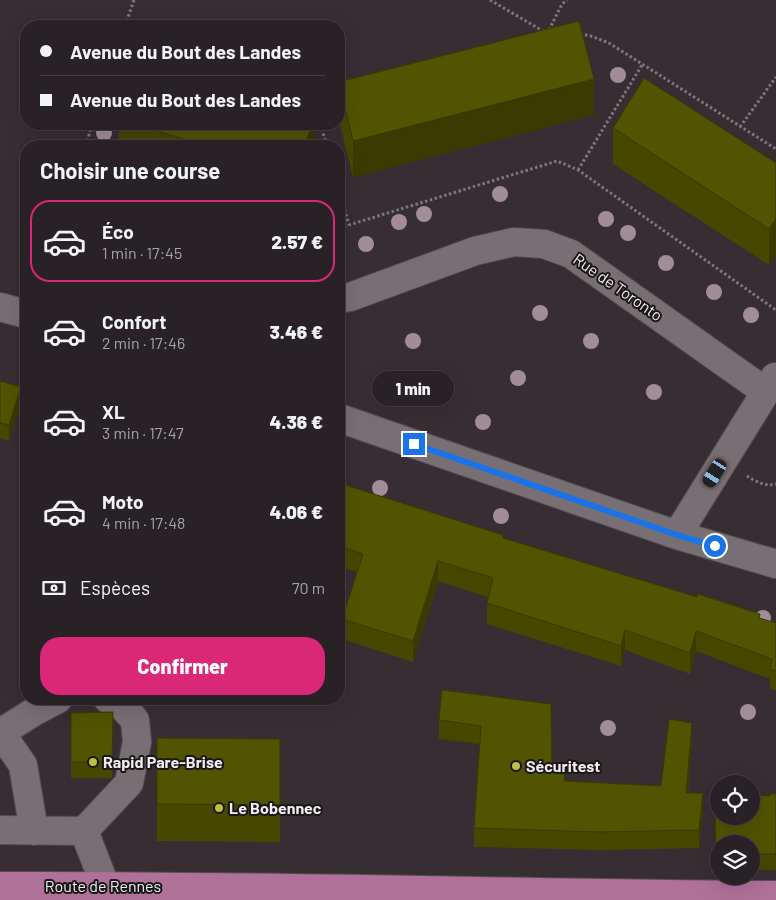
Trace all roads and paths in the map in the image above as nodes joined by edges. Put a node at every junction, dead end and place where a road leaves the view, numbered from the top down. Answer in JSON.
{"nodes":[{"id":1,"x":134,"y":0,"type":"edge"},
{"id":2,"x":490,"y":0,"type":"edge"},
{"id":3,"x":567,"y":0,"type":"edge"},
{"id":4,"x":127,"y":20,"type":"edge"},
{"id":5,"x":556,"y":33,"type":"edge"},
{"id":6,"x":548,"y":34,"type":"junction"},
{"id":7,"x":578,"y":34,"type":"edge"},
{"id":8,"x":538,"y":36,"type":"edge"},
{"id":9,"x":642,"y":65,"type":"junction"},
{"id":10,"x":776,"y":77,"type":"edge"},
{"id":11,"x":740,"y":127,"type":"junction"},
{"id":12,"x":776,"y":149,"type":"edge"},
{"id":13,"x":578,"y":170,"type":"junction"},
{"id":14,"x":345,"y":213,"type":"edge"},
{"id":15,"x":348,"y":225,"type":"junction"},
{"id":16,"x":345,"y":226,"type":"edge"},
{"id":17,"x":345,"y":298,"type":"edge"},
{"id":18,"x":0,"y":307,"type":"edge"},
{"id":19,"x":776,"y":310,"type":"edge"},
{"id":20,"x":20,"y":312,"type":"edge"},
{"id":21,"x":771,"y":384,"type":"edge"},
{"id":22,"x":345,"y":420,"type":"edge"},
{"id":23,"x":677,"y":535,"type":"junction"},
{"id":24,"x":776,"y":564,"type":"edge"},
{"id":25,"x":46,"y":705,"type":"edge"},
{"id":26,"x":120,"y":705,"type":"edge"},
{"id":27,"x":1,"y":732,"type":"edge"},
{"id":28,"x":0,"y":830,"type":"edge"},
{"id":29,"x":34,"y":831,"type":"junction"},
{"id":30,"x":84,"y":831,"type":"junction"},
{"id":31,"x":105,"y":885,"type":"junction"},
{"id":32,"x":0,"y":886,"type":"edge"},
{"id":33,"x":776,"y":895,"type":"edge"}],
"edges":[{"from":1,"to":4,"type":"path"},
{"from":2,"to":6,"type":"path"},
{"from":3,"to":6,"type":"path"},
{"from":5,"to":6,"type":"path"},
{"from":6,"to":8,"type":"path"},
{"from":7,"to":9,"type":"path"},
{"from":9,"to":11,"type":"path"},
{"from":9,"to":13,"type":"path"},
{"from":10,"to":11,"type":"path"},
{"from":11,"to":12,"type":"path"},
{"from":13,"to":15,"type":"path"},
{"from":13,"to":19,"type":"path"},
{"from":14,"to":15,"type":"path"},
{"from":15,"to":16,"type":"path"},
{"from":17,"to":21,"type":"street","name":"Rue de Toronto"},
{"from":18,"to":20,"type":"street"},
{"from":21,"to":23,"type":"street"},
{"from":22,"to":23,"type":"street"},
{"from":23,"to":24,"type":"street"},
{"from":25,"to":27,"type":"street"},
{"from":26,"to":30,"type":"street"},
{"from":27,"to":29,"type":"street"},
{"from":28,"to":29,"type":"street"},
{"from":29,"to":30,"type":"street"},
{"from":30,"to":31,"type":"street"},
{"from":31,"to":32,"type":"main road","name":"Route de Rennes"},
{"from":31,"to":33,"type":"main road","name":"Route de Rennes"}]}
